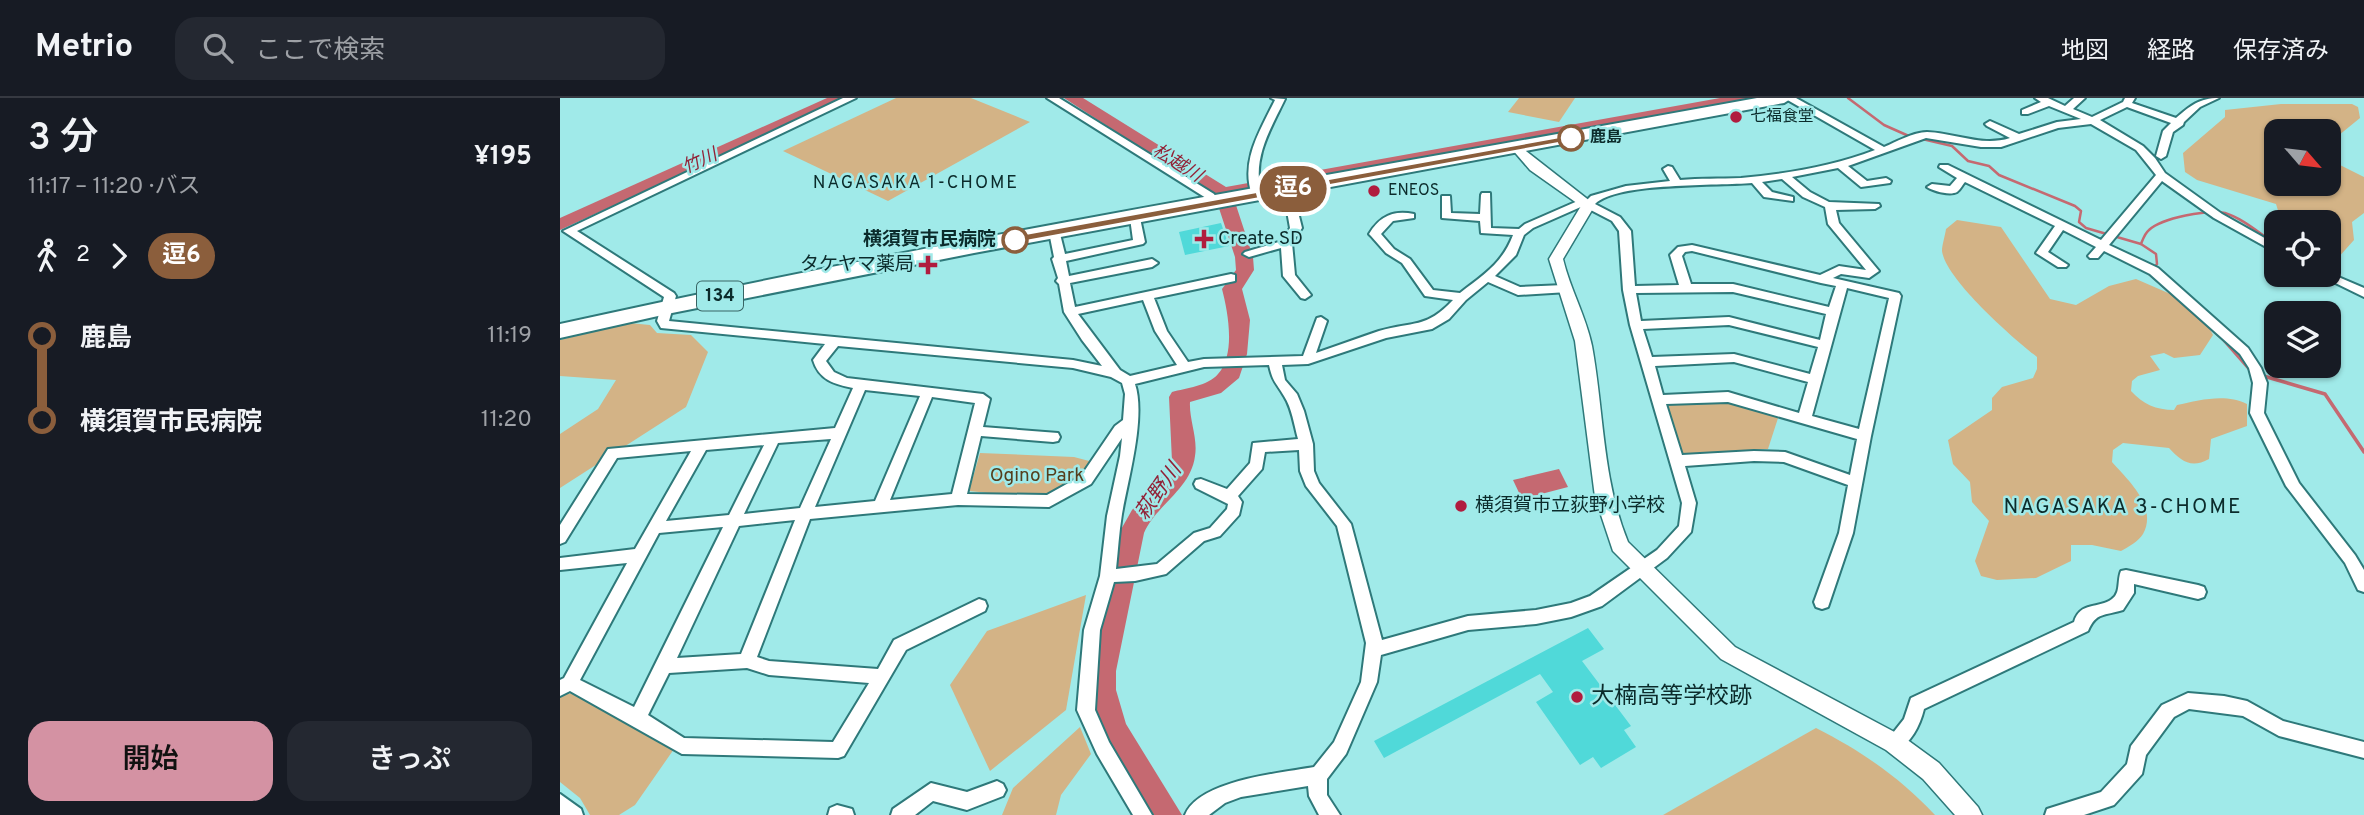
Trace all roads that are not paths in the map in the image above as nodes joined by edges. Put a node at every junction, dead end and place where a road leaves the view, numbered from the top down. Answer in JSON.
{"nodes":[{"id":1,"x":851,"y":98,"type":"edge"},
{"id":2,"x":1052,"y":98,"type":"edge"},
{"id":3,"x":1276,"y":98,"type":"edge"},
{"id":4,"x":1784,"y":98,"type":"edge"},
{"id":5,"x":1789,"y":98,"type":"edge"},
{"id":6,"x":2080,"y":98,"type":"edge"},
{"id":7,"x":2214,"y":98,"type":"edge"},
{"id":8,"x":2045,"y":100,"type":"edge"},
{"id":9,"x":2129,"y":101,"type":"edge"},
{"id":10,"x":2066,"y":110,"type":"junction"},
{"id":11,"x":2025,"y":112,"type":"dead end"},
{"id":12,"x":1831,"y":121,"type":"junction"},
{"id":13,"x":2091,"y":121,"type":"junction"},
{"id":14,"x":2180,"y":123,"type":"junction"},
{"id":15,"x":1990,"y":124,"type":"dead end"},
{"id":16,"x":1813,"y":129,"type":"dead end"},
{"id":17,"x":2019,"y":138,"type":"junction"},
{"id":18,"x":1517,"y":148,"type":"junction"},
{"id":19,"x":1884,"y":151,"type":"junction"},
{"id":20,"x":1828,"y":154,"type":"dead end"},
{"id":21,"x":2161,"y":156,"type":"dead end"},
{"id":22,"x":1843,"y":164,"type":"junction"},
{"id":23,"x":1944,"y":167,"type":"dead end"},
{"id":24,"x":1668,"y":169,"type":"dead end"},
{"id":25,"x":1784,"y":176,"type":"junction"},
{"id":26,"x":1964,"y":176,"type":"junction"},
{"id":27,"x":2161,"y":176,"type":"junction"},
{"id":28,"x":1755,"y":178,"type":"junction"},
{"id":29,"x":1886,"y":181,"type":"dead end"},
{"id":30,"x":1678,"y":185,"type":"junction"},
{"id":31,"x":1305,"y":187,"type":"junction"},
{"id":32,"x":1931,"y":187,"type":"dead end"},
{"id":33,"x":1253,"y":188,"type":"junction"},
{"id":34,"x":1486,"y":195,"type":"dead end"},
{"id":35,"x":1446,"y":198,"type":"dead end"},
{"id":36,"x":1789,"y":198,"type":"dead end"},
{"id":37,"x":1222,"y":202,"type":"junction"},
{"id":38,"x":1586,"y":204,"type":"junction"},
{"id":39,"x":1875,"y":206,"type":"dead end"},
{"id":40,"x":1830,"y":207,"type":"junction"},
{"id":41,"x":1410,"y":216,"type":"dead end"},
{"id":42,"x":1135,"y":218,"type":"junction"},
{"id":43,"x":1485,"y":218,"type":"junction"},
{"id":44,"x":2061,"y":225,"type":"junction"},
{"id":45,"x":1055,"y":232,"type":"junction"},
{"id":46,"x":1522,"y":232,"type":"junction"},
{"id":47,"x":1286,"y":243,"type":"junction"},
{"id":48,"x":2264,"y":243,"type":"edge"},
{"id":49,"x":2098,"y":251,"type":"junction"},
{"id":50,"x":1250,"y":254,"type":"dead end"},
{"id":51,"x":1058,"y":259,"type":"junction"},
{"id":52,"x":1152,"y":263,"type":"dead end"},
{"id":53,"x":2062,"y":265,"type":"dead end"},
{"id":54,"x":1489,"y":277,"type":"junction"},
{"id":55,"x":1231,"y":278,"type":"dead end"},
{"id":56,"x":1821,"y":279,"type":"junction"},
{"id":57,"x":1062,"y":281,"type":"junction"},
{"id":58,"x":2341,"y":282,"type":"edge"},
{"id":59,"x":1842,"y":284,"type":"junction"},
{"id":60,"x":1686,"y":288,"type":"junction"},
{"id":61,"x":1564,"y":289,"type":"junction"},
{"id":62,"x":1629,"y":290,"type":"junction"},
{"id":63,"x":2364,"y":293,"type":"edge"},
{"id":64,"x":1147,"y":295,"type":"junction"},
{"id":65,"x":1305,"y":295,"type":"dead end"},
{"id":66,"x":1462,"y":297,"type":"junction"},
{"id":67,"x":667,"y":307,"type":"junction"},
{"id":68,"x":1070,"y":312,"type":"junction"},
{"id":69,"x":1833,"y":312,"type":"junction"},
{"id":70,"x":1321,"y":321,"type":"dead end"},
{"id":71,"x":1636,"y":325,"type":"junction"},
{"id":72,"x":560,"y":331,"type":"edge"},
{"id":73,"x":833,"y":343,"type":"junction"},
{"id":74,"x":1825,"y":345,"type":"junction"},
{"id":75,"x":1308,"y":360,"type":"junction"},
{"id":76,"x":1275,"y":362,"type":"junction"},
{"id":77,"x":1646,"y":362,"type":"junction"},
{"id":78,"x":1185,"y":367,"type":"junction"},
{"id":79,"x":1115,"y":373,"type":"junction"},
{"id":80,"x":1816,"y":380,"type":"junction"},
{"id":81,"x":1128,"y":381,"type":"junction"},
{"id":82,"x":860,"y":385,"type":"junction"},
{"id":83,"x":928,"y":392,"type":"junction"},
{"id":84,"x":1657,"y":400,"type":"junction"},
{"id":85,"x":1804,"y":419,"type":"junction"},
{"id":86,"x":1130,"y":422,"type":"junction"},
{"id":87,"x":975,"y":431,"type":"junction"},
{"id":88,"x":838,"y":433,"type":"junction"},
{"id":89,"x":1864,"y":436,"type":"junction"},
{"id":90,"x":1053,"y":437,"type":"dead end"},
{"id":91,"x":774,"y":438,"type":"junction"},
{"id":92,"x":1306,"y":444,"type":"junction"},
{"id":93,"x":702,"y":445,"type":"junction"},
{"id":94,"x":1676,"y":461,"type":"junction"},
{"id":95,"x":1857,"y":483,"type":"junction"},
{"id":96,"x":1200,"y":484,"type":"dead end"},
{"id":97,"x":1229,"y":496,"type":"junction"},
{"id":98,"x":958,"y":499,"type":"junction"},
{"id":99,"x":880,"y":506,"type":"junction"},
{"id":100,"x":805,"y":514,"type":"junction"},
{"id":101,"x":732,"y":521,"type":"junction"},
{"id":102,"x":654,"y":528,"type":"junction"},
{"id":103,"x":560,"y":538,"type":"edge"},
{"id":104,"x":639,"y":555,"type":"junction"},
{"id":105,"x":560,"y":564,"type":"edge"},
{"id":106,"x":1640,"y":568,"type":"junction"},
{"id":107,"x":1112,"y":576,"type":"junction"},
{"id":108,"x":2364,"y":585,"type":"edge"},
{"id":109,"x":2198,"y":592,"type":"dead end"},
{"id":110,"x":1822,"y":602,"type":"dead end"},
{"id":111,"x":979,"y":606,"type":"dead end"},
{"id":112,"x":1373,"y":650,"type":"junction"},
{"id":113,"x":747,"y":661,"type":"junction"},
{"id":114,"x":665,"y":666,"type":"junction"},
{"id":115,"x":882,"y":677,"type":"junction"},
{"id":116,"x":565,"y":685,"type":"edge"},
{"id":117,"x":637,"y":718,"type":"junction"},
{"id":118,"x":1894,"y":743,"type":"junction"},
{"id":119,"x":2364,"y":750,"type":"edge"},
{"id":120,"x":1319,"y":775,"type":"junction"},
{"id":121,"x":997,"y":790,"type":"dead end"},
{"id":122,"x":560,"y":803,"type":"edge"},
{"id":123,"x":574,"y":815,"type":"edge"},
{"id":124,"x":900,"y":815,"type":"edge"},
{"id":125,"x":1143,"y":815,"type":"edge"},
{"id":126,"x":1194,"y":815,"type":"edge"},
{"id":127,"x":1331,"y":815,"type":"edge"},
{"id":128,"x":1970,"y":815,"type":"edge"},
{"id":129,"x":2054,"y":815,"type":"edge"}],
"edges":[{"from":1,"to":67,"type":"street"},
{"from":2,"to":37,"type":"street"},
{"from":3,"to":33,"type":"street"},
{"from":4,"to":18,"type":"highway","number":"134"},
{"from":5,"to":12,"type":"street"},
{"from":6,"to":10,"type":"street"},
{"from":7,"to":14,"type":"street"},
{"from":8,"to":10,"type":"street"},
{"from":8,"to":11,"type":"street"},
{"from":9,"to":13,"type":"street"},
{"from":9,"to":14,"type":"street"},
{"from":10,"to":13,"type":"street"},
{"from":12,"to":16,"type":"street"},
{"from":12,"to":19,"type":"street"},
{"from":13,"to":17,"type":"street"},
{"from":13,"to":27,"type":"street"},
{"from":14,"to":21,"type":"street"},
{"from":15,"to":17,"type":"street"},
{"from":17,"to":19,"type":"street"},
{"from":18,"to":31,"type":"highway","number":"134"},
{"from":18,"to":38,"type":"street"},
{"from":19,"to":22,"type":"street"},
{"from":20,"to":22,"type":"street"},
{"from":22,"to":25,"type":"street"},
{"from":22,"to":29,"type":"street"},
{"from":23,"to":26,"type":"street"},
{"from":24,"to":30,"type":"street"},
{"from":25,"to":28,"type":"street"},
{"from":25,"to":40,"type":"street"},
{"from":26,"to":32,"type":"street"},
{"from":26,"to":44,"type":"street"},
{"from":27,"to":48,"type":"street"},
{"from":27,"to":49,"type":"street"},
{"from":28,"to":30,"type":"street"},
{"from":28,"to":36,"type":"street"},
{"from":30,"to":38,"type":"street"},
{"from":31,"to":33,"type":"highway","number":"134"},
{"from":31,"to":47,"type":"street"},
{"from":33,"to":37,"type":"highway","number":"134"},
{"from":34,"to":43,"type":"street"},
{"from":35,"to":43,"type":"street"},
{"from":37,"to":42,"type":"highway","number":"134"},
{"from":38,"to":46,"type":"street"},
{"from":38,"to":61,"type":"street"},
{"from":38,"to":62,"type":"street"},
{"from":39,"to":40,"type":"street"},
{"from":40,"to":56,"type":"street"},
{"from":41,"to":66,"type":"street"},
{"from":42,"to":45,"type":"highway","number":"134"},
{"from":42,"to":51,"type":"street"},
{"from":43,"to":46,"type":"street"},
{"from":44,"to":49,"type":"street"},
{"from":44,"to":53,"type":"street"},
{"from":45,"to":51,"type":"street"},
{"from":45,"to":67,"type":"highway","number":"134"},
{"from":46,"to":54,"type":"street"},
{"from":47,"to":50,"type":"street"},
{"from":47,"to":65,"type":"street"},
{"from":49,"to":108,"type":"street"},
{"from":51,"to":57,"type":"street"},
{"from":52,"to":57,"type":"street"},
{"from":54,"to":61,"type":"street"},
{"from":54,"to":66,"type":"street"},
{"from":55,"to":64,"type":"street"},
{"from":56,"to":59,"type":"street"},
{"from":56,"to":60,"type":"street"},
{"from":57,"to":68,"type":"street"},
{"from":58,"to":63,"type":"street"},
{"from":59,"to":69,"type":"street"},
{"from":59,"to":89,"type":"street"},
{"from":60,"to":62,"type":"street"},
{"from":60,"to":69,"type":"street"},
{"from":61,"to":106,"type":"street"},
{"from":62,"to":71,"type":"street"},
{"from":64,"to":68,"type":"street"},
{"from":64,"to":78,"type":"street"},
{"from":66,"to":75,"type":"street"},
{"from":67,"to":72,"type":"highway","number":"134"},
{"from":67,"to":73,"type":"street"},
{"from":68,"to":79,"type":"street"},
{"from":69,"to":74,"type":"street"},
{"from":70,"to":75,"type":"street"},
{"from":71,"to":74,"type":"street"},
{"from":71,"to":77,"type":"street"},
{"from":73,"to":79,"type":"street"},
{"from":73,"to":82,"type":"street"},
{"from":74,"to":80,"type":"street"},
{"from":75,"to":76,"type":"street"},
{"from":76,"to":78,"type":"street"},
{"from":76,"to":92,"type":"street"},
{"from":77,"to":80,"type":"street"},
{"from":77,"to":84,"type":"street"},
{"from":78,"to":81,"type":"street"},
{"from":79,"to":81,"type":"street"},
{"from":80,"to":85,"type":"street"},
{"from":81,"to":86,"type":"street"},
{"from":82,"to":83,"type":"street"},
{"from":82,"to":88,"type":"street"},
{"from":83,"to":87,"type":"street"},
{"from":83,"to":99,"type":"street"},
{"from":84,"to":85,"type":"street"},
{"from":84,"to":94,"type":"street"},
{"from":85,"to":89,"type":"street"},
{"from":86,"to":98,"type":"street"},
{"from":86,"to":107,"type":"street"},
{"from":87,"to":90,"type":"street"},
{"from":87,"to":98,"type":"street"},
{"from":88,"to":91,"type":"street"},
{"from":88,"to":100,"type":"street"},
{"from":89,"to":95,"type":"street"},
{"from":91,"to":93,"type":"street"},
{"from":91,"to":101,"type":"street"},
{"from":92,"to":97,"type":"street"},
{"from":92,"to":112,"type":"street"},
{"from":93,"to":102,"type":"street"},
{"from":93,"to":103,"type":"street"},
{"from":94,"to":95,"type":"street"},
{"from":94,"to":106,"type":"street"},
{"from":95,"to":110,"type":"street"},
{"from":96,"to":97,"type":"street"},
{"from":97,"to":107,"type":"street"},
{"from":98,"to":99,"type":"street"},
{"from":99,"to":100,"type":"street"},
{"from":100,"to":101,"type":"street"},
{"from":100,"to":113,"type":"street"},
{"from":101,"to":102,"type":"street"},
{"from":101,"to":114,"type":"street"},
{"from":102,"to":104,"type":"street"},
{"from":104,"to":105,"type":"street"},
{"from":104,"to":116,"type":"street"},
{"from":106,"to":112,"type":"street"},
{"from":106,"to":118,"type":"street"},
{"from":107,"to":125,"type":"street"},
{"from":109,"to":118,"type":"street"},
{"from":111,"to":115,"type":"street"},
{"from":112,"to":120,"type":"street"},
{"from":113,"to":114,"type":"street"},
{"from":113,"to":115,"type":"street"},
{"from":114,"to":117,"type":"street"},
{"from":115,"to":117,"type":"street"},
{"from":116,"to":117,"type":"street"},
{"from":118,"to":128,"type":"street"},
{"from":119,"to":129,"type":"street"},
{"from":120,"to":126,"type":"street"},
{"from":120,"to":127,"type":"street"},
{"from":121,"to":124,"type":"street"},
{"from":122,"to":123,"type":"street"}]}
